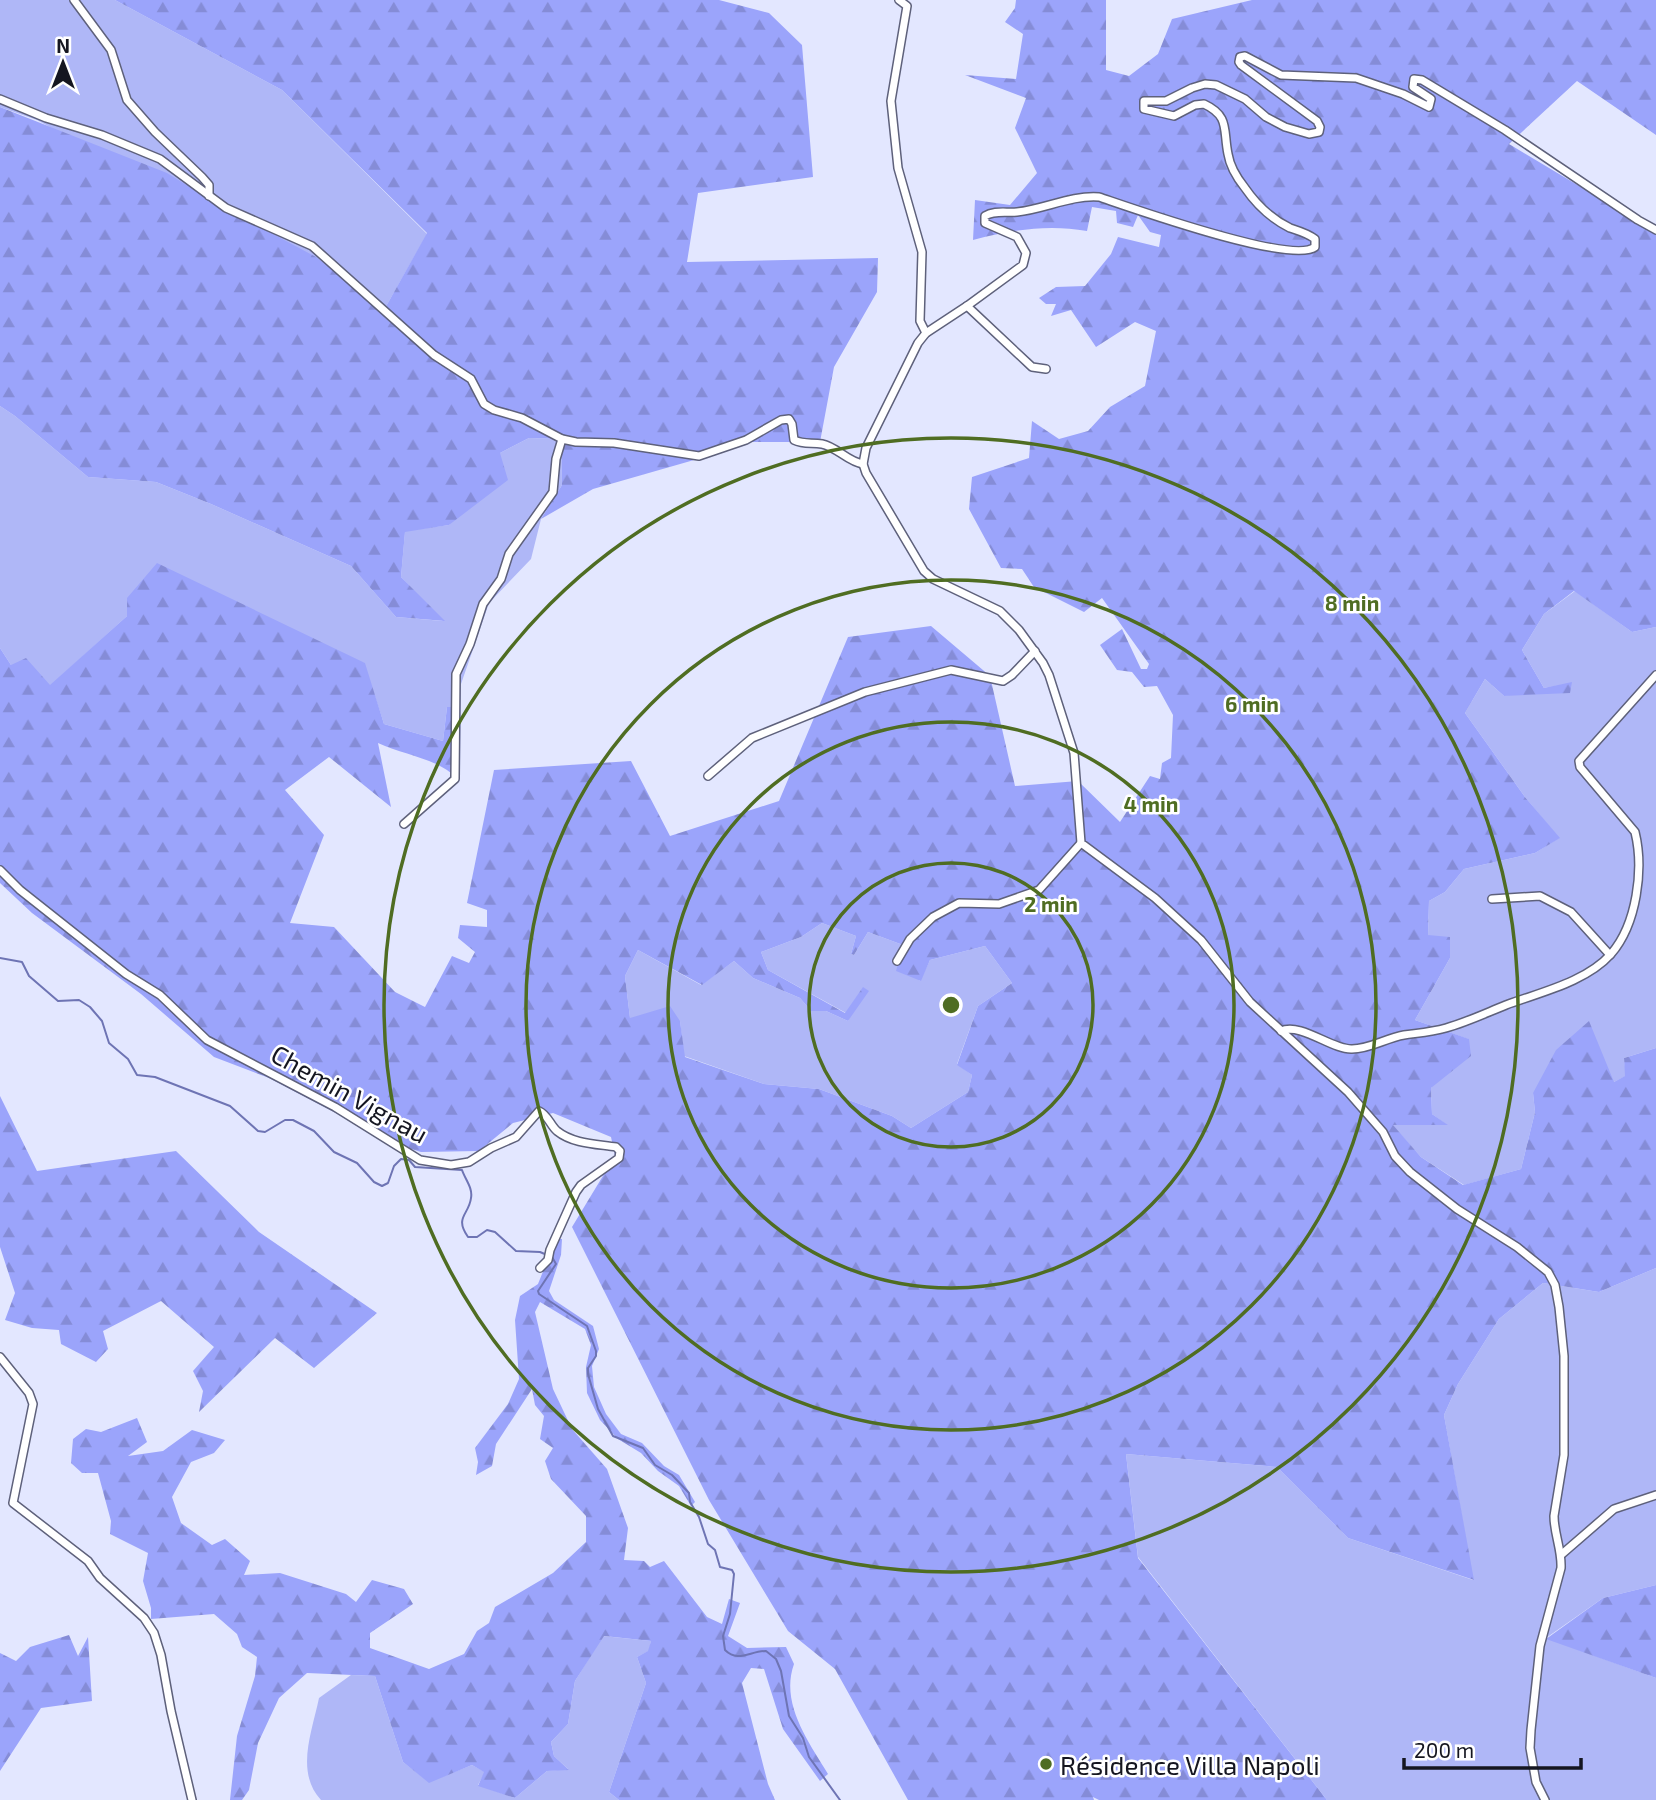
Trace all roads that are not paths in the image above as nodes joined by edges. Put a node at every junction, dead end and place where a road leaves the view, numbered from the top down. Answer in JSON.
{"nodes":[{"id":1,"x":74,"y":0,"type":"edge"},
{"id":2,"x":899,"y":0,"type":"edge"},
{"id":3,"x":0,"y":99,"type":"edge"},
{"id":4,"x":209,"y":196,"type":"junction"},
{"id":5,"x":1656,"y":230,"type":"edge"},
{"id":6,"x":967,"y":306,"type":"junction"},
{"id":7,"x":926,"y":332,"type":"junction"},
{"id":8,"x":1046,"y":369,"type":"dead end"},
{"id":9,"x":562,"y":439,"type":"junction"},
{"id":10,"x":863,"y":464,"type":"junction"},
{"id":11,"x":1035,"y":651,"type":"junction"},
{"id":12,"x":1656,"y":675,"type":"edge"},
{"id":13,"x":708,"y":776,"type":"dead end"},
{"id":14,"x":404,"y":824,"type":"dead end"},
{"id":15,"x":1081,"y":843,"type":"junction"},
{"id":16,"x":0,"y":870,"type":"edge"},
{"id":17,"x":1492,"y":899,"type":"dead end"},
{"id":18,"x":1610,"y":955,"type":"junction"},
{"id":19,"x":897,"y":961,"type":"dead end"},
{"id":20,"x":1281,"y":1031,"type":"junction"},
{"id":21,"x":540,"y":1268,"type":"dead end"},
{"id":22,"x":0,"y":1357,"type":"edge"},
{"id":23,"x":1656,"y":1495,"type":"edge"},
{"id":24,"x":1562,"y":1555,"type":"junction"},
{"id":25,"x":192,"y":1800,"type":"edge"},
{"id":26,"x":1545,"y":1800,"type":"edge"}],
"edges":[{"from":1,"to":4,"type":"street"},
{"from":2,"to":7,"type":"street"},
{"from":3,"to":4,"type":"street"},
{"from":4,"to":9,"type":"street"},
{"from":5,"to":6,"type":"street"},
{"from":6,"to":7,"type":"street"},
{"from":6,"to":8,"type":"street"},
{"from":7,"to":10,"type":"street"},
{"from":9,"to":10,"type":"street"},
{"from":9,"to":14,"type":"street"},
{"from":10,"to":11,"type":"street"},
{"from":11,"to":13,"type":"street"},
{"from":11,"to":15,"type":"street"},
{"from":12,"to":18,"type":"street"},
{"from":15,"to":19,"type":"street"},
{"from":15,"to":20,"type":"street"},
{"from":16,"to":21,"type":"street","name":"Chemin Vignau"},
{"from":17,"to":18,"type":"street"},
{"from":18,"to":20,"type":"street"},
{"from":20,"to":24,"type":"street"},
{"from":22,"to":25,"type":"street"},
{"from":23,"to":24,"type":"street"},
{"from":24,"to":26,"type":"street"}]}
